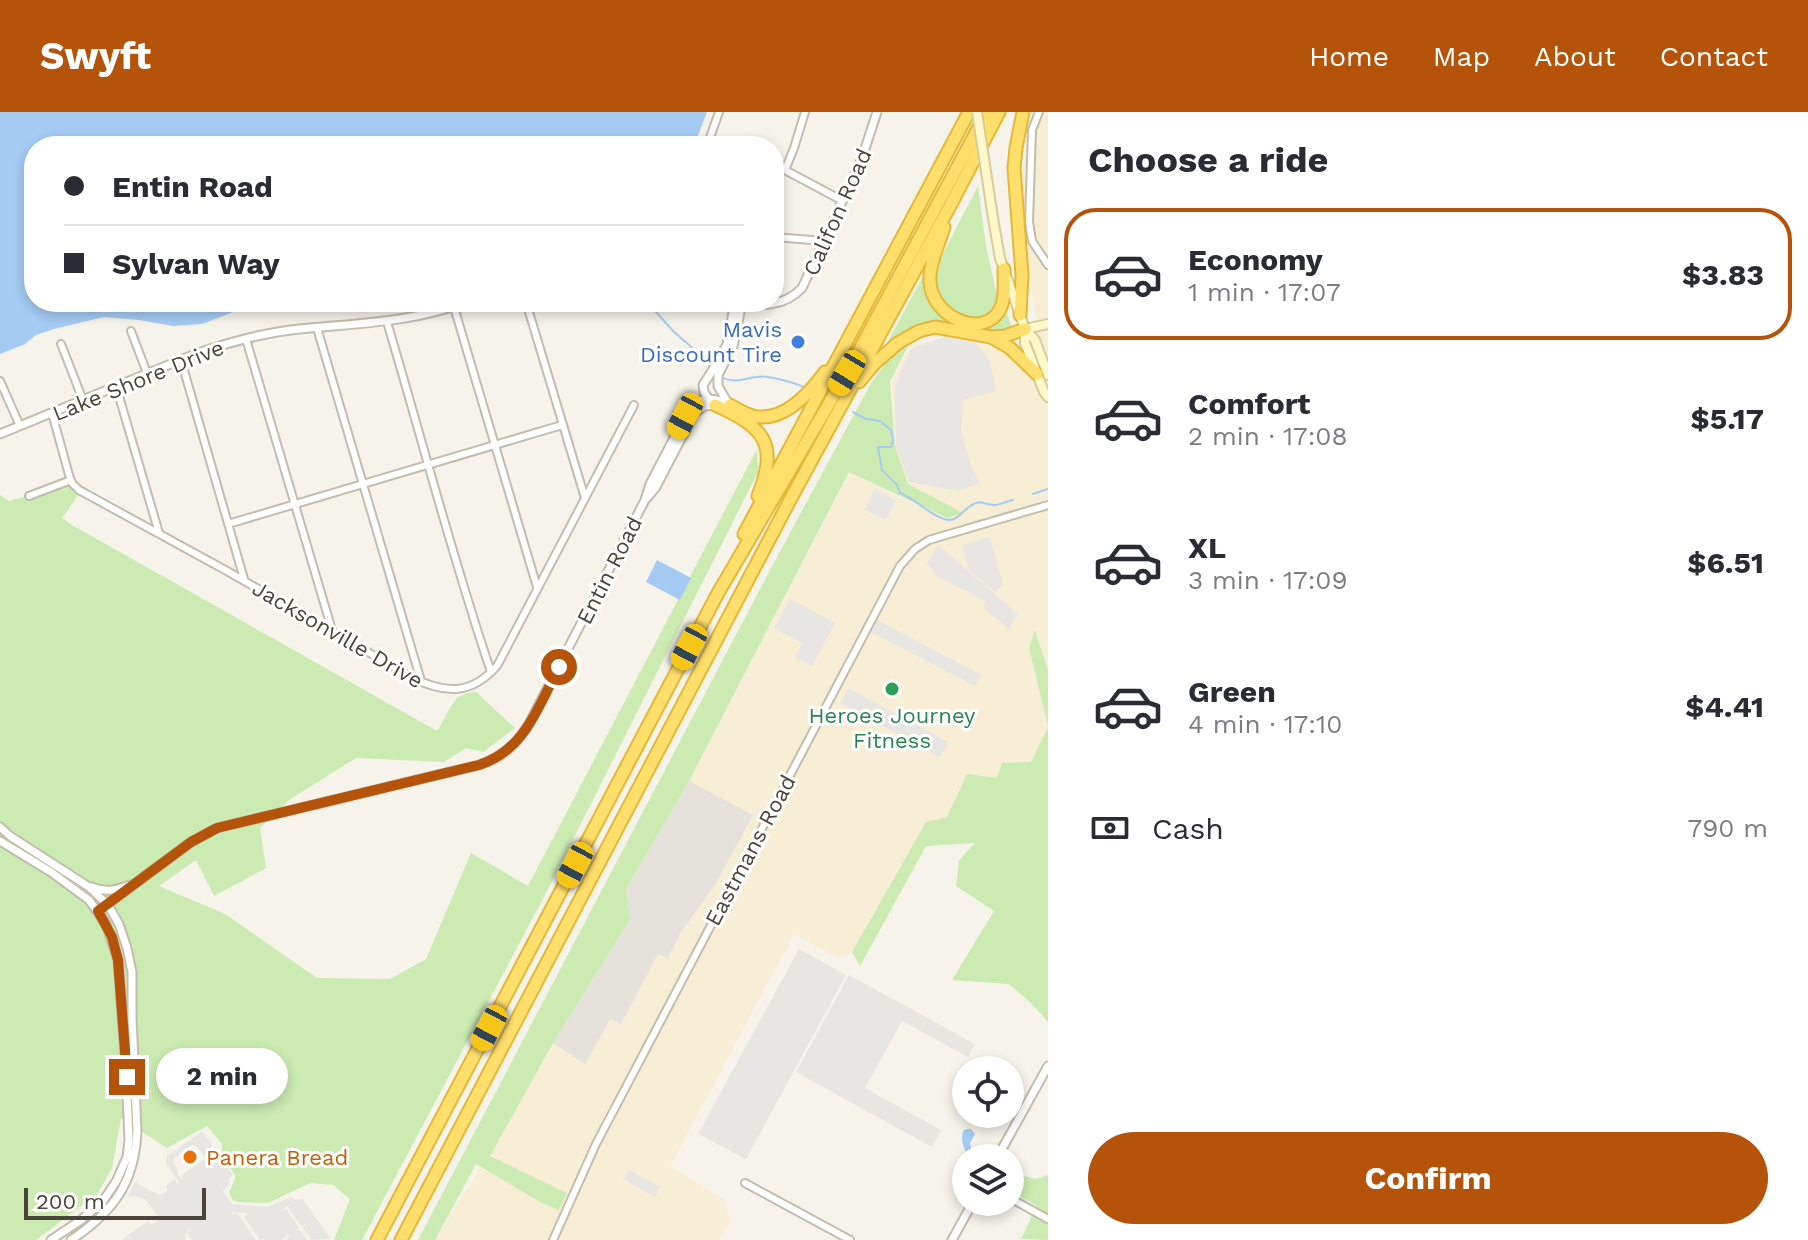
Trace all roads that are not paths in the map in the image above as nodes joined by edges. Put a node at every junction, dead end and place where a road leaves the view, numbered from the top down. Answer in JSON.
{"nodes":[{"id":1,"x":719,"y":112,"type":"edge"},
{"id":2,"x":805,"y":112,"type":"edge"},
{"id":3,"x":877,"y":112,"type":"edge"},
{"id":4,"x":969,"y":112,"type":"edge"},
{"id":5,"x":977,"y":112,"type":"edge"},
{"id":6,"x":987,"y":112,"type":"edge"},
{"id":7,"x":999,"y":112,"type":"edge"},
{"id":8,"x":1023,"y":112,"type":"edge"},
{"id":9,"x":1039,"y":112,"type":"edge"},
{"id":10,"x":711,"y":136,"type":"edge"},
{"id":11,"x":785,"y":170,"type":"joint"},
{"id":12,"x":843,"y":201,"type":"junction"},
{"id":13,"x":950,"y":206,"type":"junction"},
{"id":14,"x":784,"y":238,"type":"edge"},
{"id":15,"x":824,"y":241,"type":"junction"},
{"id":16,"x":1048,"y":265,"type":"edge"},
{"id":17,"x":1004,"y":269,"type":"junction"},
{"id":18,"x":784,"y":301,"type":"edge"},
{"id":19,"x":436,"y":312,"type":"edge"},
{"id":20,"x":456,"y":312,"type":"edge"},
{"id":21,"x":529,"y":312,"type":"edge"},
{"id":22,"x":734,"y":312,"type":"edge"},
{"id":23,"x":735,"y":312,"type":"edge"},
{"id":24,"x":1020,"y":315,"type":"junction"},
{"id":25,"x":387,"y":322,"type":"junction"},
{"id":26,"x":1048,"y":324,"type":"edge"},
{"id":27,"x":317,"y":328,"type":"junction"},
{"id":28,"x":855,"y":329,"type":"junction"},
{"id":29,"x":1025,"y":329,"type":"junction"},
{"id":30,"x":131,"y":331,"type":"dead end"},
{"id":31,"x":991,"y":337,"type":"junction"},
{"id":32,"x":246,"y":339,"type":"junction"},
{"id":33,"x":61,"y":344,"type":"dead end"},
{"id":34,"x":1048,"y":346,"type":"edge"},
{"id":35,"x":181,"y":360,"type":"junction"},
{"id":36,"x":1043,"y":372,"type":"edge"},
{"id":37,"x":147,"y":373,"type":"junction"},
{"id":38,"x":0,"y":381,"type":"edge"},
{"id":39,"x":116,"y":386,"type":"junction"},
{"id":40,"x":1048,"y":397,"type":"edge"},
{"id":41,"x":83,"y":400,"type":"junction"},
{"id":42,"x":843,"y":400,"type":"junction"},
{"id":43,"x":712,"y":402,"type":"junction"},
{"id":44,"x":634,"y":405,"type":"dead end"},
{"id":45,"x":730,"y":405,"type":"junction"},
{"id":46,"x":52,"y":413,"type":"junction"},
{"id":47,"x":562,"y":425,"type":"junction"},
{"id":48,"x":20,"y":426,"type":"junction"},
{"id":49,"x":0,"y":434,"type":"edge"},
{"id":50,"x":496,"y":445,"type":"junction"},
{"id":51,"x":429,"y":464,"type":"junction"},
{"id":52,"x":71,"y":480,"type":"junction"},
{"id":53,"x":363,"y":484,"type":"junction"},
{"id":54,"x":29,"y":496,"type":"dead end"},
{"id":55,"x":585,"y":498,"type":"junction"},
{"id":56,"x":295,"y":505,"type":"junction"},
{"id":57,"x":1048,"y":505,"type":"edge"},
{"id":58,"x":228,"y":524,"type":"junction"},
{"id":59,"x":749,"y":525,"type":"junction"},
{"id":60,"x":159,"y":534,"type":"junction"},
{"id":61,"x":244,"y":580,"type":"junction"},
{"id":62,"x":538,"y":588,"type":"junction"},
{"id":63,"x":718,"y":593,"type":"junction"},
{"id":64,"x":332,"y":631,"type":"junction"},
{"id":65,"x":491,"y":672,"type":"junction"},
{"id":66,"x":421,"y":681,"type":"junction"},
{"id":67,"x":0,"y":827,"type":"edge"},
{"id":68,"x":0,"y":841,"type":"edge"},
{"id":69,"x":139,"y":881,"type":"junction"},
{"id":70,"x":84,"y":884,"type":"junction"},
{"id":71,"x":108,"y":905,"type":"junction"},
{"id":72,"x":98,"y":911,"type":"junction"},
{"id":73,"x":1048,"y":1066,"type":"edge"},
{"id":74,"x":131,"y":1077,"type":"junction"},
{"id":75,"x":1005,"y":1144,"type":"edge"},
{"id":76,"x":745,"y":1183,"type":"dead end"},
{"id":77,"x":1024,"y":1206,"type":"edge"},
{"id":78,"x":965,"y":1216,"type":"edge"},
{"id":79,"x":1048,"y":1219,"type":"edge"},
{"id":80,"x":51,"y":1240,"type":"edge"},
{"id":81,"x":71,"y":1240,"type":"edge"},
{"id":82,"x":377,"y":1240,"type":"edge"},
{"id":83,"x":401,"y":1240,"type":"edge"},
{"id":84,"x":553,"y":1240,"type":"edge"},
{"id":85,"x":850,"y":1240,"type":"edge"},
{"id":86,"x":952,"y":1240,"type":"edge"}],
"edges":[{"from":1,"to":10,"type":"street"},
{"from":2,"to":11,"type":"street"},
{"from":3,"to":12,"type":"street","name":"Califon Road"},
{"from":4,"to":28,"type":"highway"},
{"from":5,"to":17,"type":"main road","bridge":true},
{"from":6,"to":63,"type":"highway"},
{"from":7,"to":13,"type":"highway"},
{"from":8,"to":24,"type":"highway"},
{"from":9,"to":16,"type":"street"},
{"from":11,"to":12,"type":"street"},
{"from":12,"to":15,"type":"street","name":"Califon Road"},
{"from":13,"to":17,"type":"highway"},
{"from":13,"to":42,"type":"highway"},
{"from":14,"to":15,"type":"street"},
{"from":15,"to":18,"type":"street","name":"Califon Road"},
{"from":17,"to":24,"type":"main road"},
{"from":19,"to":25,"type":"street","name":"Lake Shore Drive"},
{"from":20,"to":50,"type":"street"},
{"from":21,"to":47,"type":"street"},
{"from":22,"to":43,"type":"street"},
{"from":23,"to":45,"type":"street"},
{"from":24,"to":29,"type":"main road"},
{"from":25,"to":27,"type":"street","name":"Lake Shore Drive"},
{"from":25,"to":51,"type":"street"},
{"from":26,"to":29,"type":"main road"},
{"from":27,"to":32,"type":"street","name":"Lake Shore Drive"},
{"from":27,"to":53,"type":"street"},
{"from":28,"to":45,"type":"highway"},
{"from":28,"to":59,"type":"highway"},
{"from":29,"to":31,"type":"highway"},
{"from":29,"to":36,"type":"main road"},
{"from":30,"to":37,"type":"street"},
{"from":31,"to":36,"type":"highway"},
{"from":31,"to":42,"type":"highway"},
{"from":32,"to":35,"type":"street","name":"Lake Shore Drive"},
{"from":32,"to":56,"type":"street"},
{"from":33,"to":41,"type":"street"},
{"from":34,"to":36,"type":"main road"},
{"from":35,"to":37,"type":"street","name":"Lake Shore Drive"},
{"from":35,"to":58,"type":"street"},
{"from":36,"to":40,"type":"main road"},
{"from":37,"to":39,"type":"street","name":"Lake Shore Drive"},
{"from":38,"to":48,"type":"street"},
{"from":39,"to":41,"type":"street","name":"Lake Shore Drive"},
{"from":39,"to":60,"type":"street"},
{"from":41,"to":46,"type":"street","name":"Lake Shore Drive"},
{"from":42,"to":83,"type":"highway"},
{"from":43,"to":45,"type":"street"},
{"from":43,"to":59,"type":"highway"},
{"from":43,"to":69,"type":"street","name":"Entin Road"},
{"from":44,"to":55,"type":"street"},
{"from":46,"to":48,"type":"street","name":"Lake Shore Drive"},
{"from":46,"to":52,"type":"street"},
{"from":47,"to":50,"type":"street"},
{"from":47,"to":55,"type":"street"},
{"from":48,"to":49,"type":"street","name":"Lake Shore Drive"},
{"from":50,"to":51,"type":"street"},
{"from":50,"to":62,"type":"street"},
{"from":51,"to":53,"type":"street"},
{"from":51,"to":65,"type":"street"},
{"from":52,"to":54,"type":"street"},
{"from":52,"to":60,"type":"street","name":"Jacksonville Drive"},
{"from":53,"to":56,"type":"street"},
{"from":53,"to":66,"type":"street"},
{"from":55,"to":62,"type":"street"},
{"from":56,"to":58,"type":"street"},
{"from":56,"to":64,"type":"street"},
{"from":57,"to":84,"type":"street","name":"Eastmans Road"},
{"from":58,"to":61,"type":"street"},
{"from":59,"to":63,"type":"highway"},
{"from":60,"to":61,"type":"street","name":"Jacksonville Drive"},
{"from":61,"to":64,"type":"street","name":"Jacksonville Drive"},
{"from":62,"to":65,"type":"street"},
{"from":63,"to":82,"type":"highway"},
{"from":64,"to":66,"type":"street","name":"Jacksonville Drive"},
{"from":65,"to":66,"type":"street","name":"Jacksonville Drive"},
{"from":67,"to":70,"type":"street"},
{"from":68,"to":72,"type":"street"},
{"from":69,"to":70,"type":"street"},
{"from":69,"to":71,"type":"street","name":"Entin Road"},
{"from":70,"to":71,"type":"street"},
{"from":71,"to":72,"type":"street","name":"Entin Road"},
{"from":71,"to":74,"type":"street"},
{"from":72,"to":74,"type":"street"},
{"from":73,"to":75,"type":"street"},
{"from":74,"to":80,"type":"street"},
{"from":74,"to":81,"type":"street"},
{"from":76,"to":85,"type":"street"},
{"from":77,"to":79,"type":"street"},
{"from":78,"to":86,"type":"street"}]}
